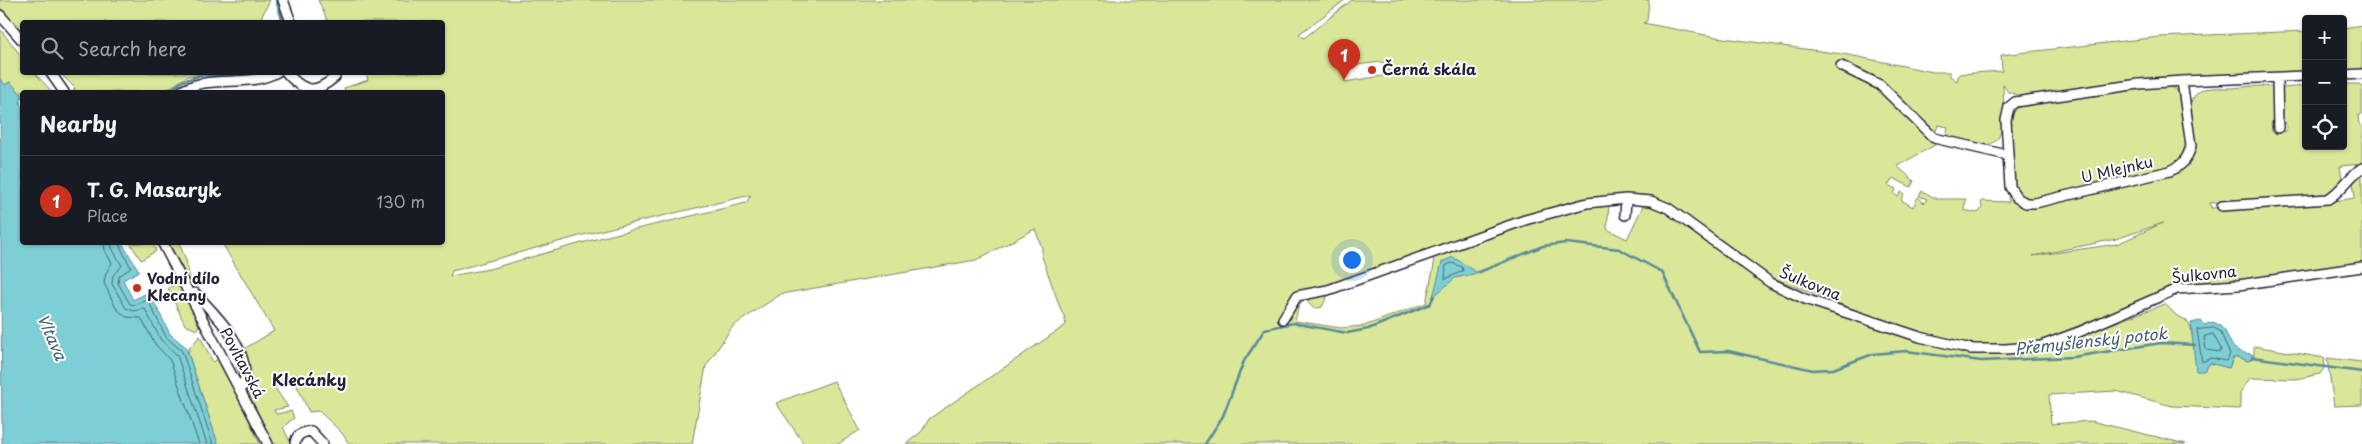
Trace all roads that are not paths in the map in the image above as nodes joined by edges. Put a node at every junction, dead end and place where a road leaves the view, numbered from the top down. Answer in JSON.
{"nodes":[{"id":1,"x":283,"y":0,"type":"edge"},
{"id":2,"x":0,"y":15,"type":"edge"},
{"id":3,"x":290,"y":20,"type":"edge"},
{"id":4,"x":20,"y":38,"type":"edge"},
{"id":5,"x":1841,"y":66,"type":"dead end"},
{"id":6,"x":2362,"y":74,"type":"edge"},
{"id":7,"x":52,"y":75,"type":"edge"},
{"id":8,"x":268,"y":75,"type":"edge"},
{"id":9,"x":289,"y":75,"type":"edge"},
{"id":10,"x":2347,"y":75,"type":"edge"},
{"id":11,"x":2302,"y":76,"type":"edge"},
{"id":12,"x":335,"y":77,"type":"dead end"},
{"id":13,"x":2277,"y":78,"type":"junction"},
{"id":14,"x":2182,"y":80,"type":"junction"},
{"id":15,"x":63,"y":90,"type":"edge"},
{"id":16,"x":184,"y":90,"type":"edge"},
{"id":17,"x":312,"y":90,"type":"edge"},
{"id":18,"x":312,"y":90,"type":"edge"},
{"id":19,"x":2278,"y":128,"type":"dead end"},
{"id":20,"x":2008,"y":155,"type":"junction"},
{"id":21,"x":2362,"y":168,"type":"edge"},
{"id":22,"x":1626,"y":198,"type":"junction"},
{"id":23,"x":2222,"y":206,"type":"dead end"},
{"id":24,"x":1625,"y":215,"type":"dead end"},
{"id":25,"x":164,"y":245,"type":"edge"},
{"id":26,"x":2362,"y":267,"type":"edge"},
{"id":27,"x":190,"y":296,"type":"junction"},
{"id":28,"x":1283,"y":319,"type":"dead end"},
{"id":29,"x":241,"y":390,"type":"junction"},
{"id":30,"x":268,"y":444,"type":"edge"},
{"id":31,"x":295,"y":444,"type":"edge"},
{"id":32,"x":323,"y":444,"type":"edge"}],
"edges":[{"from":1,"to":3,"type":"street"},
{"from":2,"to":4,"type":"street"},
{"from":5,"to":20,"type":"street"},
{"from":6,"to":10,"type":"street"},
{"from":7,"to":15,"type":"street"},
{"from":8,"to":16,"type":"street"},
{"from":9,"to":18,"type":"street"},
{"from":11,"to":13,"type":"street","name":"U Mlejnku"},
{"from":12,"to":17,"type":"street"},
{"from":13,"to":14,"type":"street","name":"U Mlejnku"},
{"from":13,"to":19,"type":"street"},
{"from":14,"to":20,"type":"street","name":"U Mlejnku"},
{"from":14,"to":20,"type":"street","name":"U Mlejnku"},
{"from":21,"to":23,"type":"street"},
{"from":22,"to":24,"type":"street"},
{"from":22,"to":26,"type":"street","name":"Šulkovna"},
{"from":22,"to":28,"type":"street","name":"Šulkovna"},
{"from":25,"to":27,"type":"street","name":"Povltavská"},
{"from":27,"to":29,"type":"street","name":"Povltavská"},
{"from":27,"to":29,"type":"street"},
{"from":29,"to":30,"type":"street","name":"Povltavská"},
{"from":31,"to":32,"type":"street"}]}
